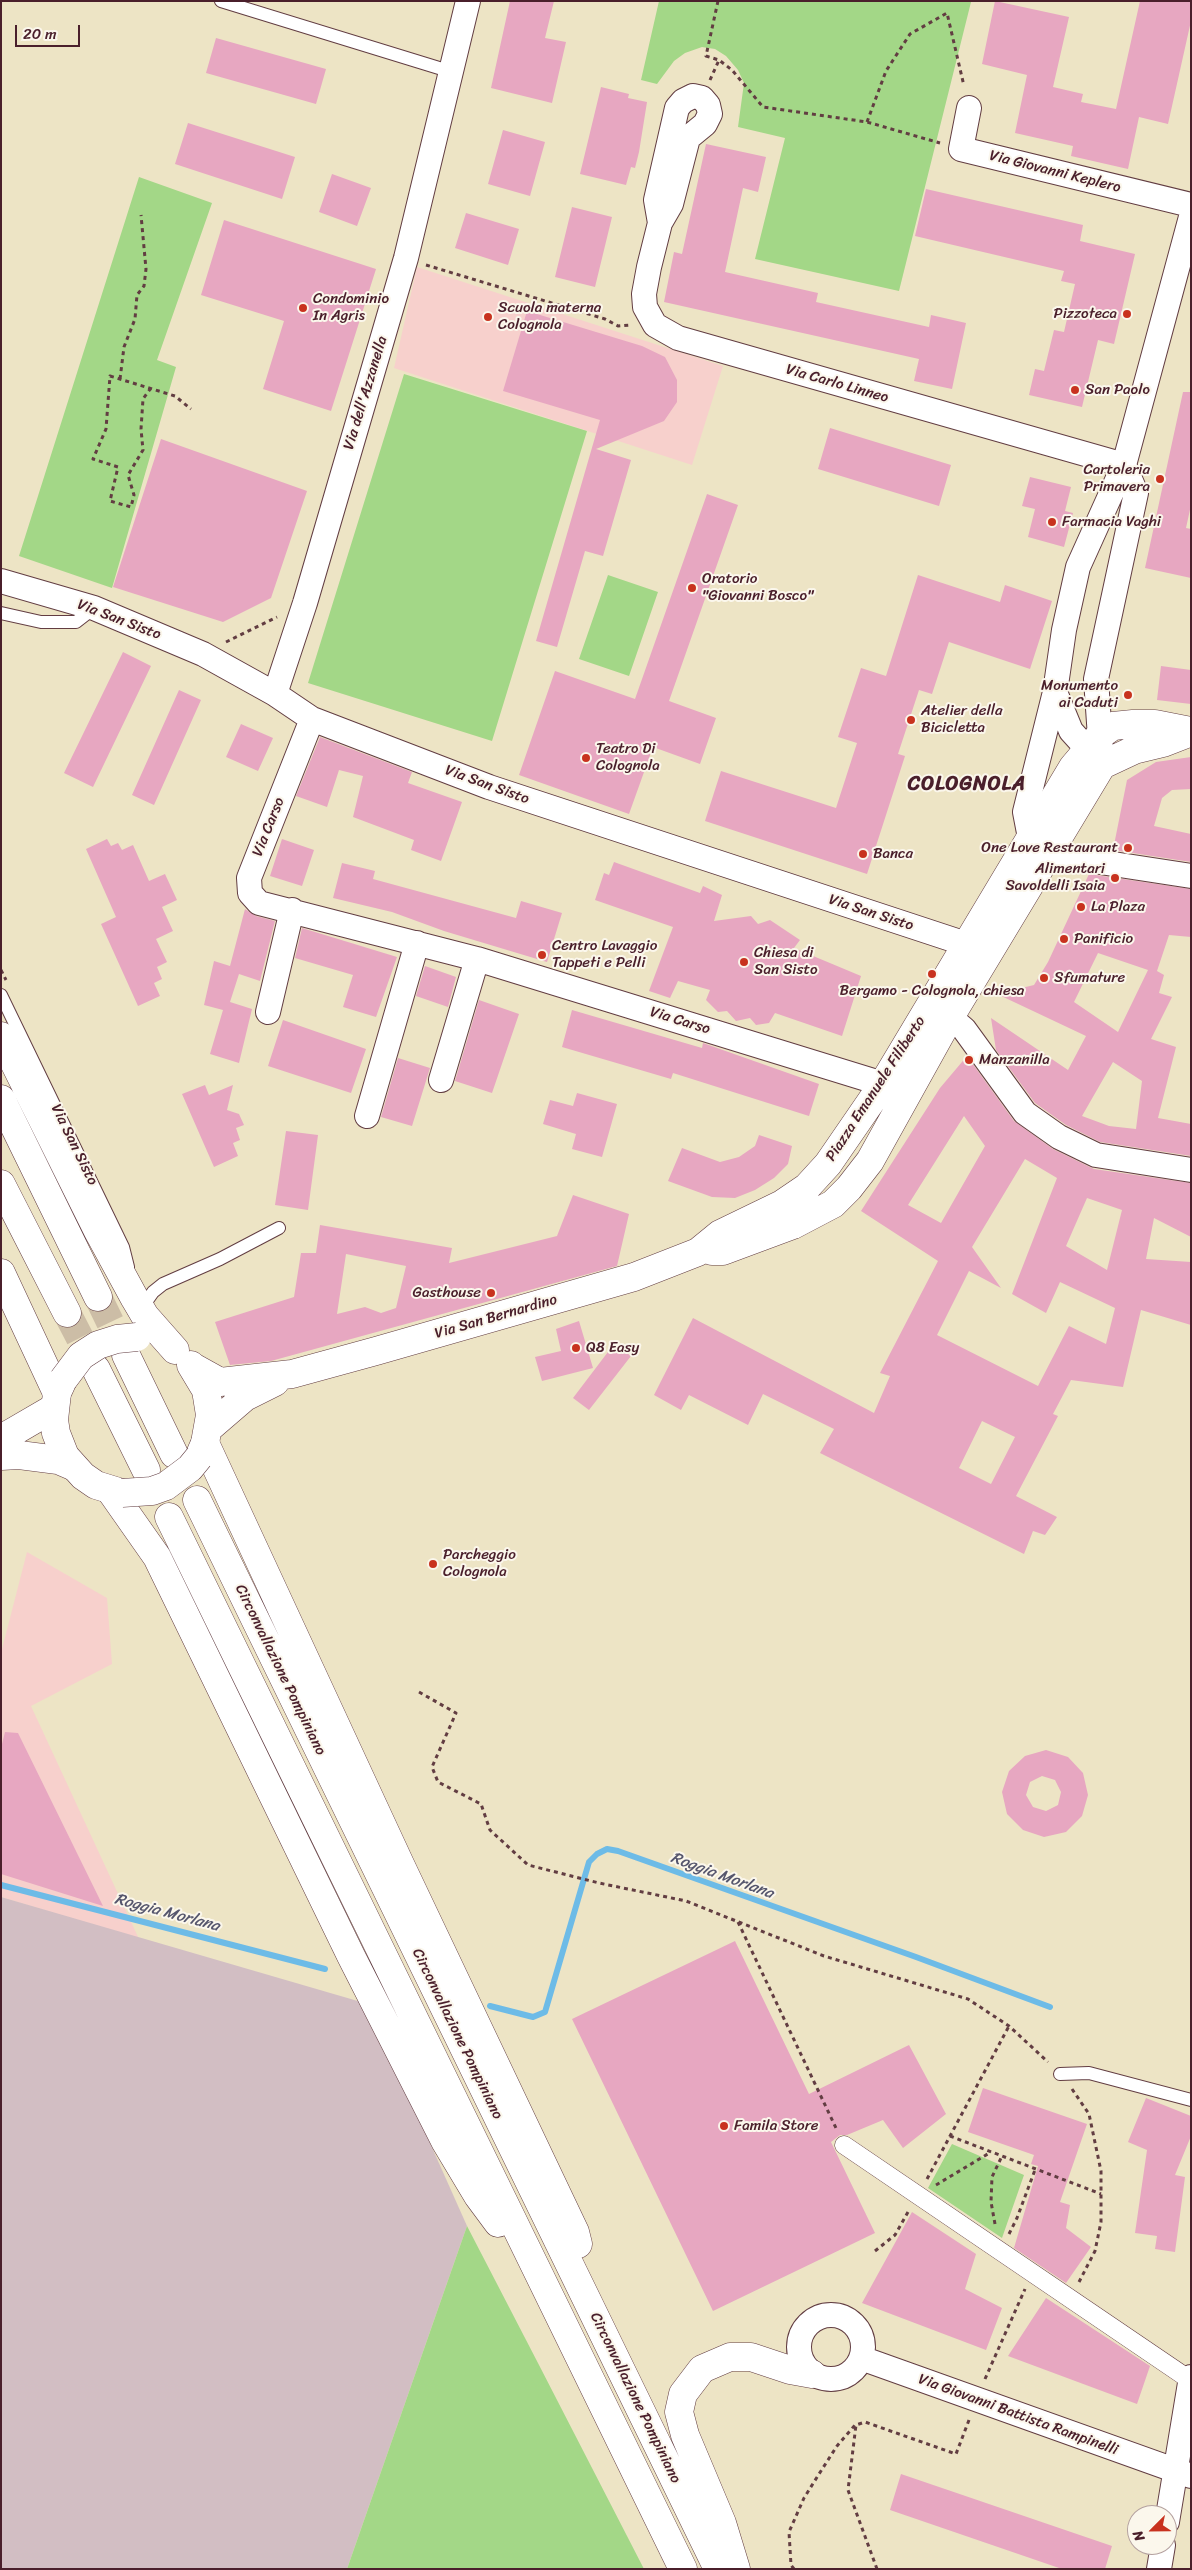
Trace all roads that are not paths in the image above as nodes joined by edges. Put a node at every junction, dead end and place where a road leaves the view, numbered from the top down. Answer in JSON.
{"nodes":[{"id":1,"x":222,"y":1,"type":"edge"},
{"id":2,"x":468,"y":1,"type":"edge"},
{"id":3,"x":452,"y":72,"type":"junction"},
{"id":4,"x":969,"y":108,"type":"road end"},
{"id":5,"x":1191,"y":204,"type":"edge"},
{"id":6,"x":1191,"y":218,"type":"edge"},
{"id":7,"x":660,"y":223,"type":"dead end"},
{"id":8,"x":1124,"y":465,"type":"junction"},
{"id":9,"x":1,"y":581,"type":"edge"},
{"id":10,"x":94,"y":608,"type":"junction"},
{"id":11,"x":1,"y":613,"type":"edge"},
{"id":12,"x":1055,"y":692,"type":"junction"},
{"id":13,"x":275,"y":694,"type":"junction"},
{"id":14,"x":312,"y":719,"type":"junction"},
{"id":15,"x":1191,"y":731,"type":"edge"},
{"id":16,"x":1096,"y":750,"type":"junction"},
{"id":17,"x":1039,"y":846,"type":"junction"},
{"id":18,"x":1191,"y":876,"type":"edge"},
{"id":19,"x":292,"y":910,"type":"junction"},
{"id":20,"x":417,"y":943,"type":"junction"},
{"id":21,"x":976,"y":950,"type":"junction"},
{"id":22,"x":477,"y":959,"type":"junction"},
{"id":23,"x":1,"y":995,"type":"edge"},
{"id":24,"x":268,"y":1012,"type":"dead end"},
{"id":25,"x":950,"y":1017,"type":"junction"},
{"id":26,"x":1,"y":1036,"type":"edge"},
{"id":27,"x":441,"y":1080,"type":"dead end"},
{"id":28,"x":883,"y":1084,"type":"junction"},
{"id":29,"x":1,"y":1098,"type":"edge"},
{"id":30,"x":367,"y":1116,"type":"dead end"},
{"id":31,"x":1191,"y":1170,"type":"edge"},
{"id":32,"x":1,"y":1184,"type":"edge"},
{"id":33,"x":279,"y":1228,"type":"dead end"},
{"id":34,"x":698,"y":1252,"type":"junction"},
{"id":35,"x":1,"y":1273,"type":"edge"},
{"id":36,"x":98,"y":1297,"type":"tunnel mouth"},
{"id":37,"x":138,"y":1304,"type":"junction"},
{"id":38,"x":67,"y":1313,"type":"tunnel mouth"},
{"id":39,"x":132,"y":1346,"type":"junction"},
{"id":40,"x":184,"y":1358,"type":"junction"},
{"id":41,"x":96,"y":1369,"type":"tunnel mouth"},
{"id":42,"x":292,"y":1374,"type":"junction"},
{"id":43,"x":58,"y":1393,"type":"junction"},
{"id":44,"x":1,"y":1439,"type":"edge"},
{"id":45,"x":197,"y":1446,"type":"junction"},
{"id":46,"x":1,"y":1456,"type":"edge"},
{"id":47,"x":72,"y":1466,"type":"junction"},
{"id":48,"x":146,"y":1470,"type":"dead end"},
{"id":49,"x":116,"y":1492,"type":"junction"},
{"id":50,"x":197,"y":1500,"type":"dead end"},
{"id":51,"x":169,"y":1517,"type":"dead end"},
{"id":52,"x":1060,"y":2074,"type":"road end"},
{"id":53,"x":1191,"y":2100,"type":"edge"},
{"id":54,"x":844,"y":2145,"type":"road end"},
{"id":55,"x":540,"y":2280,"type":"junction"},
{"id":56,"x":607,"y":2341,"type":"junction"},
{"id":57,"x":861,"y":2358,"type":"junction"},
{"id":58,"x":812,"y":2374,"type":"junction"},
{"id":59,"x":1191,"y":2376,"type":"edge"},
{"id":60,"x":1190,"y":2380,"type":"edge"},
{"id":61,"x":1183,"y":2473,"type":"edge"},
{"id":62,"x":1173,"y":2505,"type":"edge"},
{"id":63,"x":1161,"y":2555,"type":"edge"},
{"id":64,"x":683,"y":2569,"type":"edge"},
{"id":65,"x":718,"y":2569,"type":"edge"},
{"id":66,"x":736,"y":2569,"type":"edge"},
{"id":67,"x":1159,"y":2569,"type":"edge"}],
"edges":[{"from":1,"to":3,"type":"lane"},
{"from":2,"to":3,"type":"street","name":"Via dell'Azzanella"},
{"from":3,"to":13,"type":"street","name":"Via dell'Azzanella"},
{"from":4,"to":5,"type":"street","name":"Via Giovanni Keplero"},
{"from":6,"to":8,"type":"street"},
{"from":7,"to":8,"type":"street","name":"Via Carlo Linneo"},
{"from":8,"to":12,"type":"street"},
{"from":8,"to":16,"type":"street"},
{"from":9,"to":10,"type":"street","name":"Via San Sisto"},
{"from":10,"to":11,"type":"lane"},
{"from":10,"to":13,"type":"street","name":"Via San Sisto"},
{"from":12,"to":16,"type":"street"},
{"from":12,"to":17,"type":"street"},
{"from":13,"to":14,"type":"street","name":"Via San Sisto"},
{"from":14,"to":19,"type":"street","name":"Via Carso"},
{"from":14,"to":21,"type":"street","name":"Via San Sisto"},
{"from":15,"to":16,"type":"main road"},
{"from":16,"to":17,"type":"main road","name":"Piazza Emanuele Filiberto"},
{"from":17,"to":18,"type":"street"},
{"from":17,"to":21,"type":"main road","name":"Piazza Emanuele Filiberto"},
{"from":19,"to":20,"type":"street","name":"Via Carso"},
{"from":19,"to":24,"type":"street"},
{"from":20,"to":22,"type":"street","name":"Via Carso"},
{"from":20,"to":30,"type":"street"},
{"from":21,"to":25,"type":"main road","name":"Piazza Emanuele Filiberto"},
{"from":21,"to":28,"type":"main road","name":"Piazza Emanuele Filiberto"},
{"from":22,"to":27,"type":"street"},
{"from":22,"to":28,"type":"street","name":"Via Carso"},
{"from":23,"to":37,"type":"lane","name":"Via San Sisto"},
{"from":25,"to":31,"type":"street"},
{"from":25,"to":34,"type":"main road","name":"Piazza Emanuele Filiberto"},
{"from":26,"to":37,"type":"main road"},
{"from":28,"to":34,"type":"main road","name":"Piazza Emanuele Filiberto"},
{"from":29,"to":36,"type":"main road"},
{"from":32,"to":38,"type":"main road"},
{"from":33,"to":37,"type":"lane"},
{"from":34,"to":42,"type":"main road","name":"Via San Bernardino"},
{"from":35,"to":43,"type":"main road"},
{"from":37,"to":40,"type":"main road"},
{"from":39,"to":40,"type":"main road","name":"Via San Bernardino"},
{"from":39,"to":43,"type":"main road","name":"Via San Bernardino","bridge":true},
{"from":39,"to":45,"type":"main road"},
{"from":40,"to":42,"type":"main road","name":"Via San Bernardino"},
{"from":40,"to":45,"type":"main road"},
{"from":41,"to":48,"type":"main road"},
{"from":42,"to":45,"type":"main road","name":"Via San Bernardino"},
{"from":43,"to":44,"type":"main road","name":"Via San Bernardino"},
{"from":43,"to":47,"type":"main road"},
{"from":45,"to":49,"type":"main road","name":"Via San Bernardino","bridge":true},
{"from":45,"to":56,"type":"main road"},
{"from":46,"to":47,"type":"main road"},
{"from":47,"to":49,"type":"main road"},
{"from":49,"to":55,"type":"main road"},
{"from":50,"to":56,"type":"main road","name":"Circonvallazione Pompiniano"},
{"from":51,"to":55,"type":"main road"},
{"from":52,"to":53,"type":"lane"},
{"from":54,"to":60,"type":"street"},
{"from":55,"to":64,"type":"main road"},
{"from":56,"to":65,"type":"main road","name":"Circonvallazione Pompiniano"},
{"from":57,"to":58,"type":"street"},
{"from":57,"to":58,"type":"street"},
{"from":57,"to":61,"type":"street","name":"Via Giovanni Battista Rampinelli"},
{"from":58,"to":66,"type":"main road"},
{"from":59,"to":60,"type":"street"},
{"from":60,"to":61,"type":"street"},
{"from":61,"to":62,"type":"street"},
{"from":63,"to":67,"type":"street"}]}
